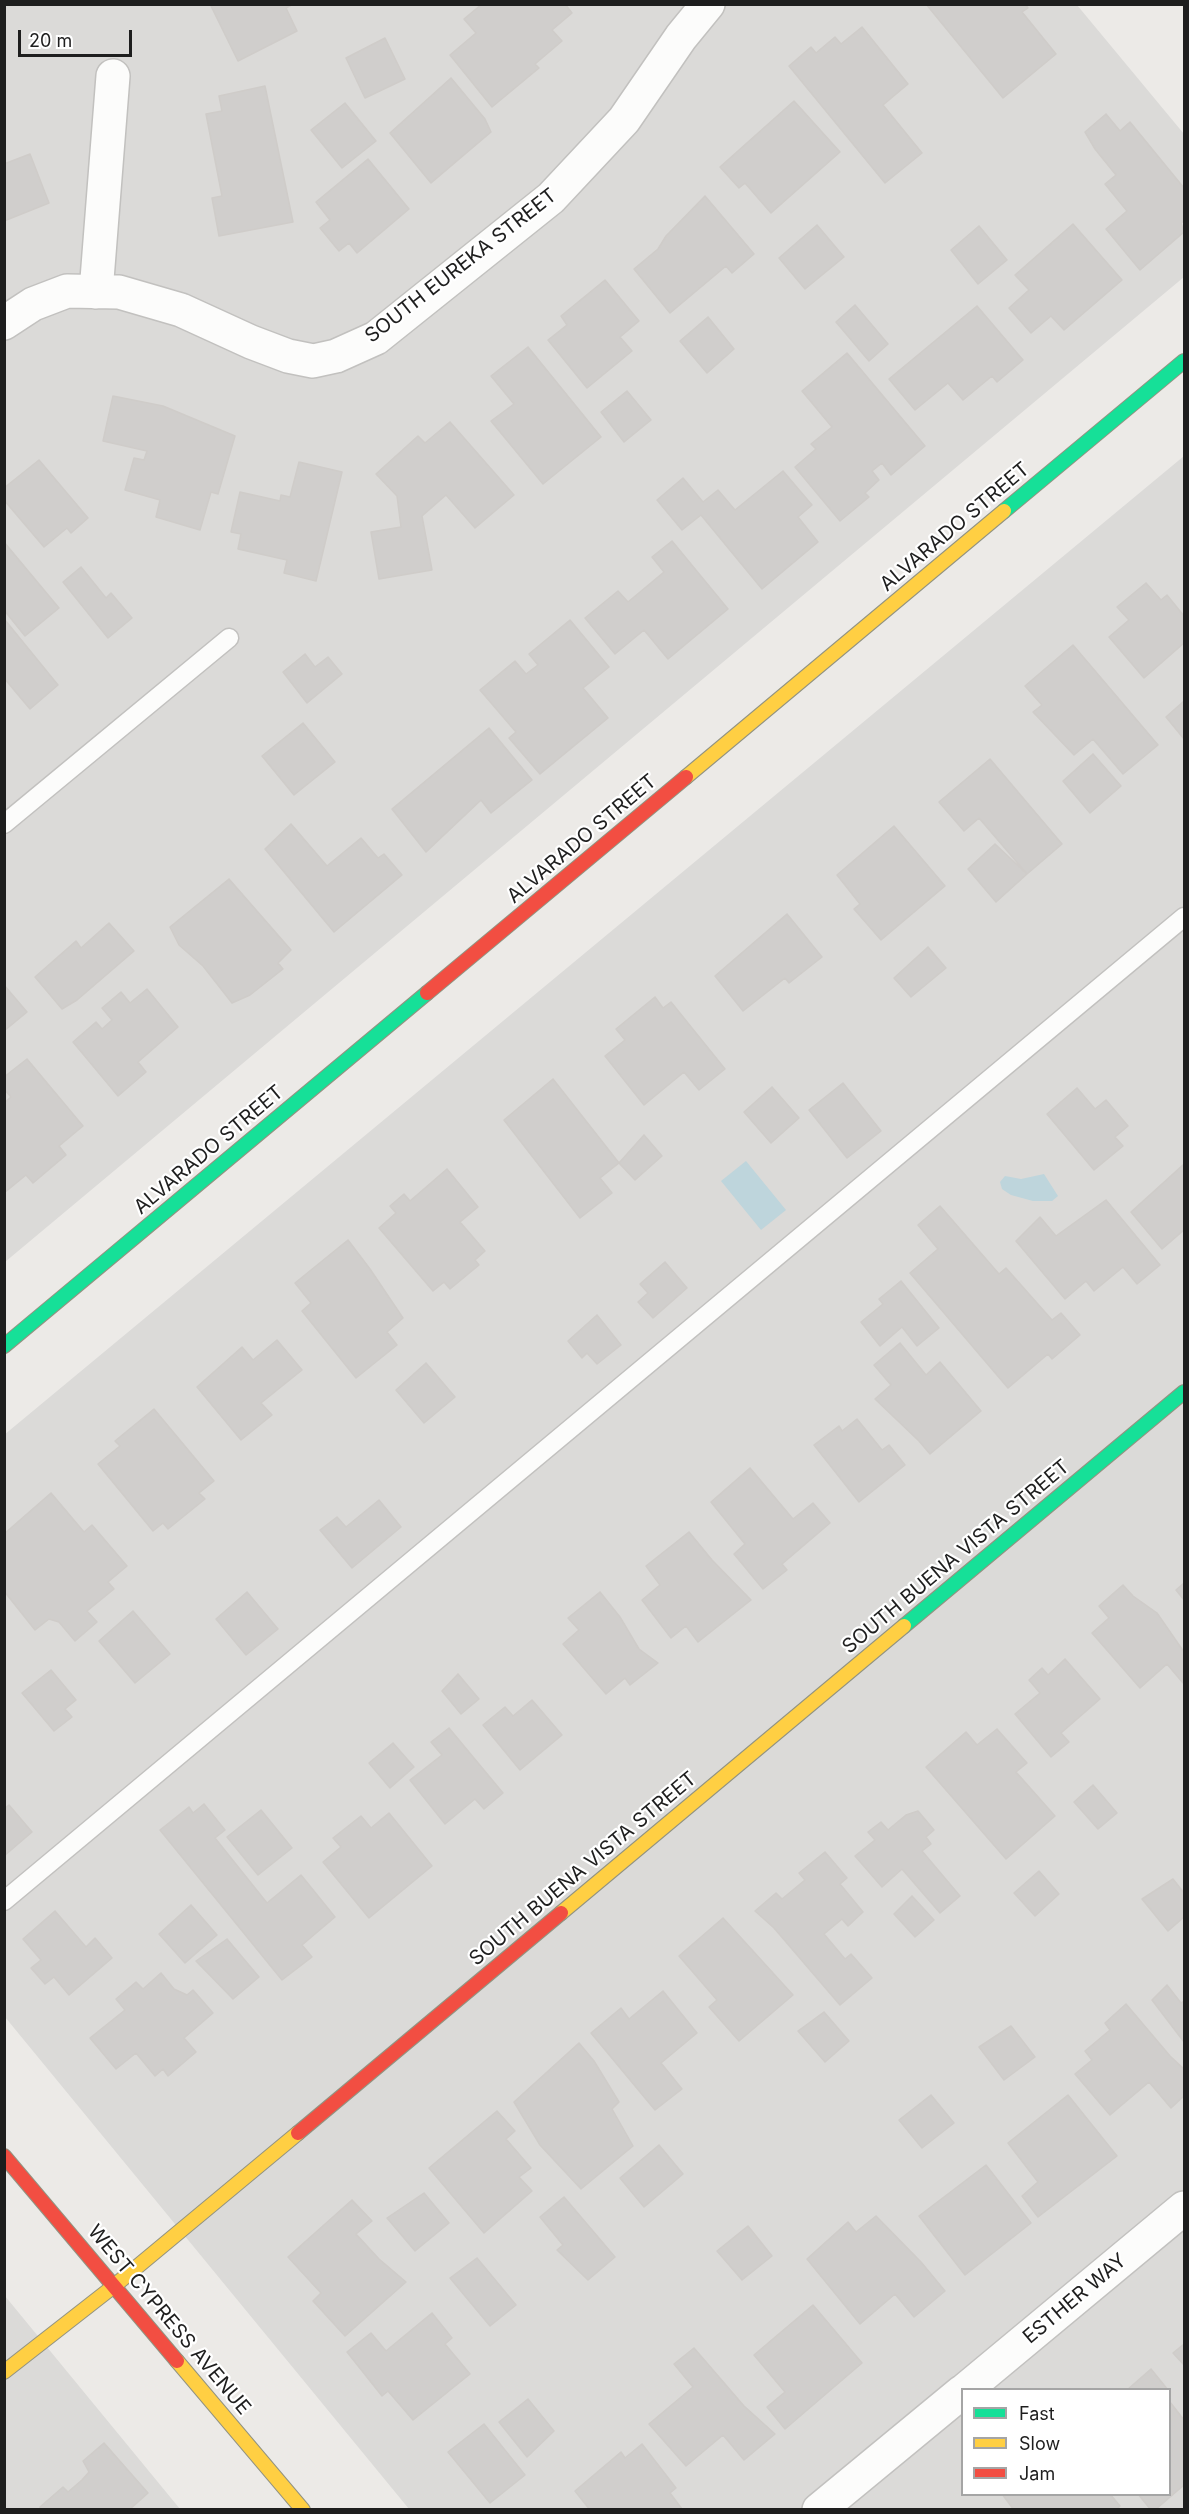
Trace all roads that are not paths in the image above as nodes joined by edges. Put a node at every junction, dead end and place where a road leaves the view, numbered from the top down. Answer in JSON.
{"nodes":[{"id":1,"x":708,"y":4,"type":"edge"},
{"id":2,"x":113,"y":76,"type":"dead end"},
{"id":3,"x":96,"y":292,"type":"junction"},
{"id":4,"x":4,"y":323,"type":"edge"},
{"id":5,"x":1185,"y":362,"type":"edge"},
{"id":6,"x":229,"y":638,"type":"dead end"},
{"id":7,"x":4,"y":824,"type":"edge"},
{"id":8,"x":1185,"y":917,"type":"edge"},
{"id":9,"x":4,"y":1346,"type":"edge"},
{"id":10,"x":1185,"y":1392,"type":"edge"},
{"id":11,"x":4,"y":1901,"type":"edge"},
{"id":12,"x":4,"y":2156,"type":"edge"},
{"id":13,"x":1185,"y":2208,"type":"edge"},
{"id":14,"x":114,"y":2286,"type":"junction"},
{"id":15,"x":4,"y":2372,"type":"edge"},
{"id":16,"x":968,"y":2388,"type":"edge"},
{"id":17,"x":961,"y":2393,"type":"edge"},
{"id":18,"x":303,"y":2510,"type":"edge"},
{"id":19,"x":819,"y":2510,"type":"edge"}],
"edges":[{"from":1,"to":3,"type":"street","name":"SOUTH EUREKA STREET"},
{"from":2,"to":3,"type":"street"},
{"from":3,"to":4,"type":"street","name":"SOUTH EUREKA STREET"},
{"from":5,"to":9,"type":"street","name":"ALVARADO STREET"},
{"from":6,"to":7,"type":"lane"},
{"from":8,"to":11,"type":"lane"},
{"from":10,"to":14,"type":"street","name":"SOUTH BUENA VISTA STREET"},
{"from":12,"to":14,"type":"street","name":"WEST CYPRESS AVENUE"},
{"from":13,"to":16,"type":"street","name":"ESTHER WAY"},
{"from":14,"to":15,"type":"street","name":"SOUTH BUENA VISTA STREET"},
{"from":14,"to":18,"type":"street","name":"WEST CYPRESS AVENUE"},
{"from":17,"to":19,"type":"street","name":"ESTHER WAY"}]}
